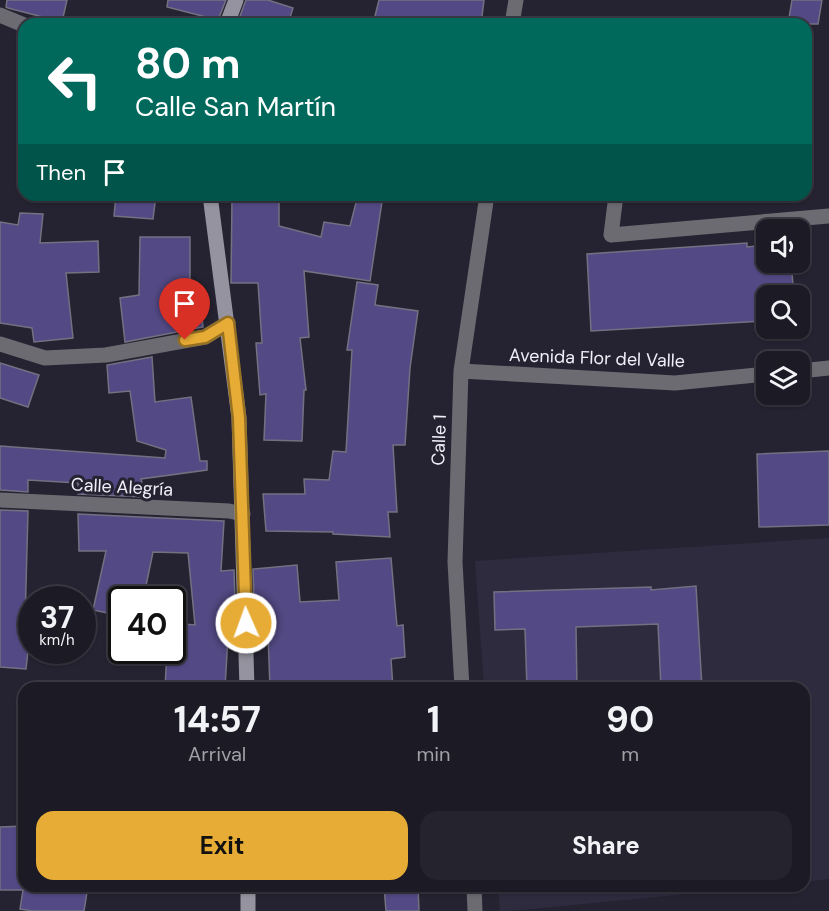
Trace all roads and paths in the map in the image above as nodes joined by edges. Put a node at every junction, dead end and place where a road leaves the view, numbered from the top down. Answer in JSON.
{"nodes":[{"id":1,"x":236,"y":0,"type":"edge"},
{"id":2,"x":516,"y":0,"type":"edge"},
{"id":3,"x":0,"y":15,"type":"edge"},
{"id":4,"x":229,"y":18,"type":"edge"},
{"id":5,"x":513,"y":18,"type":"edge"},
{"id":6,"x":18,"y":23,"type":"edge"},
{"id":7,"x":211,"y":201,"type":"edge"},
{"id":8,"x":486,"y":201,"type":"edge"},
{"id":9,"x":615,"y":201,"type":"edge"},
{"id":10,"x":829,"y":216,"type":"edge"},
{"id":11,"x":228,"y":323,"type":"junction"},
{"id":12,"x":0,"y":344,"type":"edge"},
{"id":13,"x":829,"y":368,"type":"edge"},
{"id":14,"x":810,"y":370,"type":"edge"},
{"id":15,"x":460,"y":371,"type":"junction"},
{"id":16,"x":756,"y":375,"type":"edge"},
{"id":17,"x":0,"y":500,"type":"edge"},
{"id":18,"x":243,"y":514,"type":"junction"},
{"id":19,"x":247,"y":682,"type":"edge"},
{"id":20,"x":462,"y":682,"type":"edge"},
{"id":21,"x":248,"y":892,"type":"edge"},
{"id":22,"x":474,"y":892,"type":"edge"},
{"id":23,"x":248,"y":911,"type":"edge"},
{"id":24,"x":475,"y":911,"type":"edge"}],
"edges":[{"from":1,"to":4,"type":"street"},
{"from":2,"to":5,"type":"street"},
{"from":3,"to":6,"type":"street"},
{"from":7,"to":11,"type":"street"},
{"from":8,"to":15,"type":"street","name":"Calle 1"},
{"from":9,"to":10,"type":"street"},
{"from":11,"to":12,"type":"street"},
{"from":11,"to":18,"type":"street"},
{"from":13,"to":14,"type":"street"},
{"from":15,"to":16,"type":"street","name":"Avenida Flor del Valle"},
{"from":15,"to":20,"type":"street","name":"Calle 1"},
{"from":17,"to":18,"type":"street","name":"Calle Alegría"},
{"from":18,"to":19,"type":"street"},
{"from":21,"to":23,"type":"street"},
{"from":22,"to":24,"type":"street"}]}
